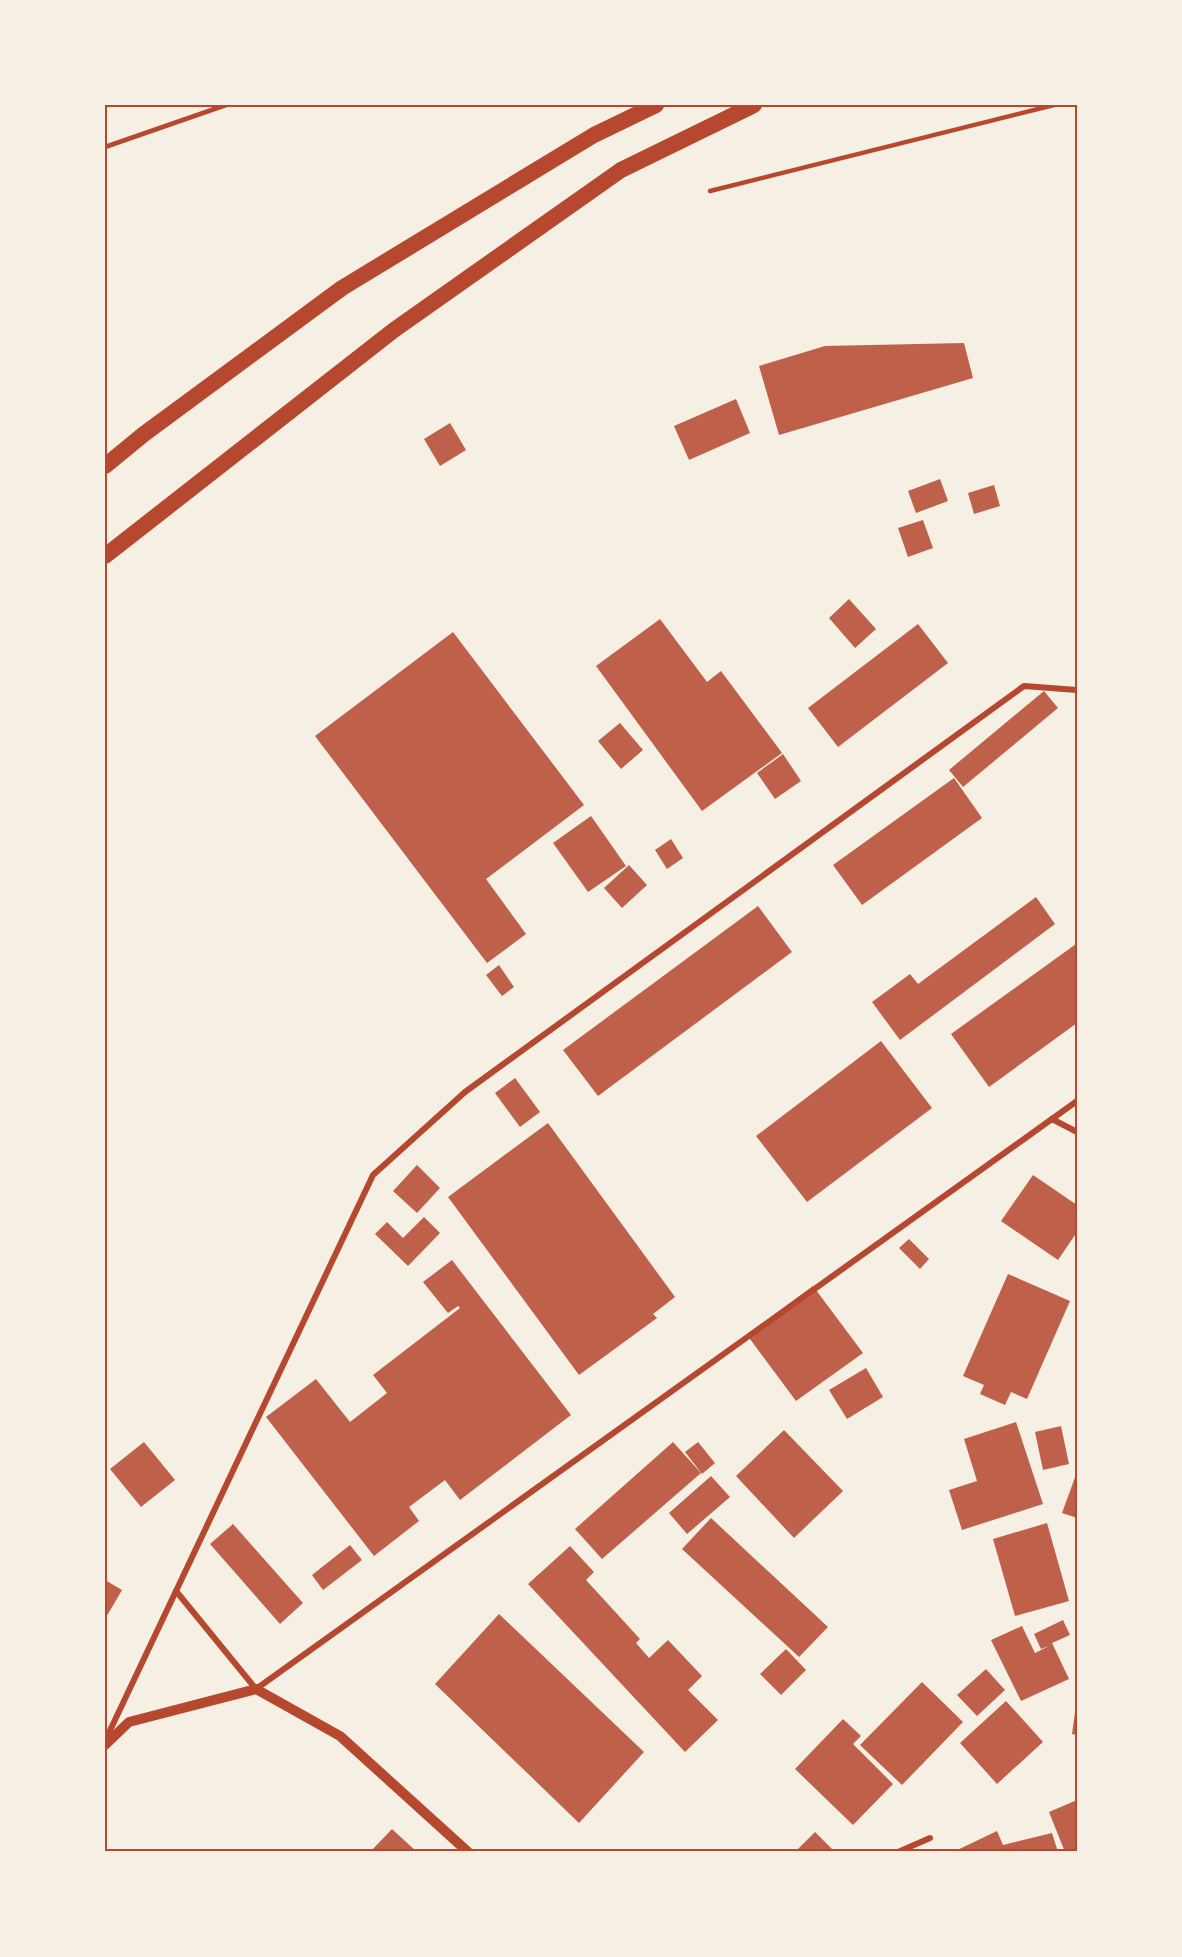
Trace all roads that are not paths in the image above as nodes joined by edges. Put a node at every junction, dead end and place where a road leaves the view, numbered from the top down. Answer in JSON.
{"nodes":[{"id":1,"x":226,"y":105,"type":"edge"},
{"id":2,"x":656,"y":105,"type":"edge"},
{"id":3,"x":754,"y":105,"type":"edge"},
{"id":4,"x":1054,"y":105,"type":"edge"},
{"id":5,"x":105,"y":147,"type":"edge"},
{"id":6,"x":710,"y":191,"type":"dead end"},
{"id":7,"x":105,"y":466,"type":"edge"},
{"id":8,"x":105,"y":556,"type":"edge"},
{"id":9,"x":1077,"y":690,"type":"edge"},
{"id":10,"x":1077,"y":1101,"type":"edge"},
{"id":11,"x":1052,"y":1119,"type":"junction"},
{"id":12,"x":1077,"y":1132,"type":"edge"},
{"id":13,"x":176,"y":1591,"type":"junction"},
{"id":14,"x":256,"y":1689,"type":"junction"},
{"id":15,"x":105,"y":1743,"type":"edge"},
{"id":16,"x":930,"y":1838,"type":"dead end"},
{"id":17,"x":468,"y":1852,"type":"edge"},
{"id":18,"x":898,"y":1852,"type":"edge"}],
"edges":[{"from":1,"to":5,"type":"lane"},
{"from":2,"to":7,"type":"highway"},
{"from":3,"to":8,"type":"highway"},
{"from":4,"to":6,"type":"lane"},
{"from":9,"to":13,"type":"street"},
{"from":10,"to":11,"type":"street"},
{"from":11,"to":12,"type":"street"},
{"from":11,"to":14,"type":"street"},
{"from":13,"to":14,"type":"street"},
{"from":13,"to":15,"type":"street"},
{"from":14,"to":15,"type":"street"},
{"from":14,"to":17,"type":"street"},
{"from":16,"to":18,"type":"street"}]}
